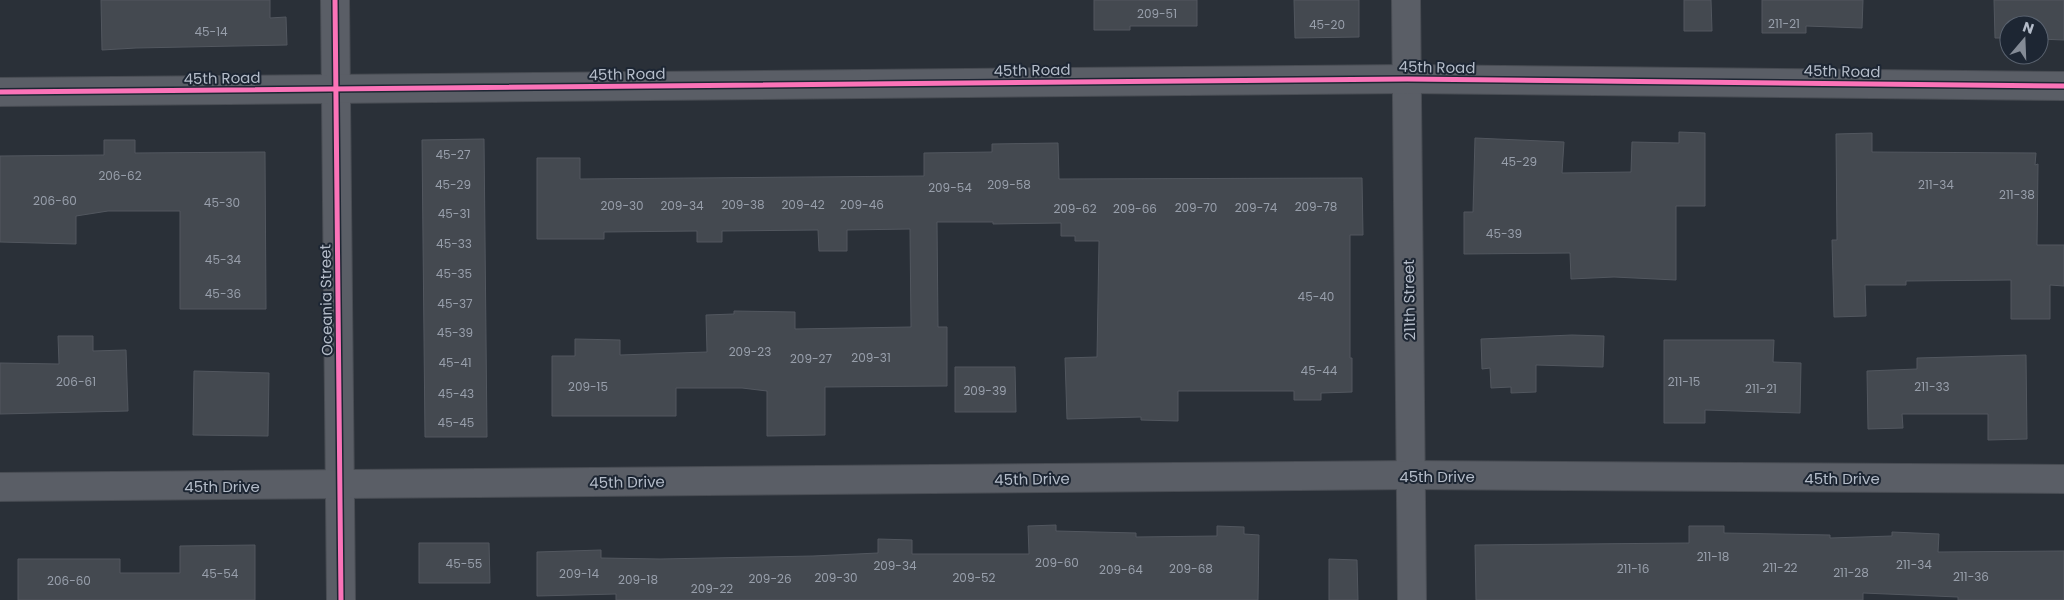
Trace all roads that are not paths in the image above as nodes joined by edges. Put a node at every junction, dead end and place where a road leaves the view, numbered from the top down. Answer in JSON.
{"nodes":[{"id":1,"x":335,"y":0,"type":"edge"},
{"id":2,"x":1406,"y":0,"type":"edge"},
{"id":3,"x":1407,"y":79,"type":"junction"},
{"id":4,"x":2064,"y":86,"type":"edge"},
{"id":5,"x":335,"y":89,"type":"junction"},
{"id":6,"x":0,"y":92,"type":"edge"},
{"id":7,"x":1410,"y":475,"type":"junction"},
{"id":8,"x":2064,"y":479,"type":"edge"},
{"id":9,"x":340,"y":485,"type":"junction"},
{"id":10,"x":0,"y":487,"type":"edge"},
{"id":11,"x":341,"y":600,"type":"edge"},
{"id":12,"x":1412,"y":600,"type":"edge"}],
"edges":[{"from":1,"to":5,"type":"street","name":"Oceania Street"},
{"from":2,"to":3,"type":"street","name":"211th Street"},
{"from":3,"to":4,"type":"street","name":"45th Road"},
{"from":3,"to":5,"type":"street","name":"45th Road"},
{"from":3,"to":7,"type":"street","name":"211th Street"},
{"from":5,"to":6,"type":"street","name":"45th Road"},
{"from":5,"to":9,"type":"street","name":"Oceania Street"},
{"from":7,"to":8,"type":"street","name":"45th Drive"},
{"from":7,"to":9,"type":"street","name":"45th Drive"},
{"from":7,"to":12,"type":"street","name":"211th Street"},
{"from":9,"to":10,"type":"street","name":"45th Drive"},
{"from":9,"to":11,"type":"street","name":"Oceania Street"}]}
